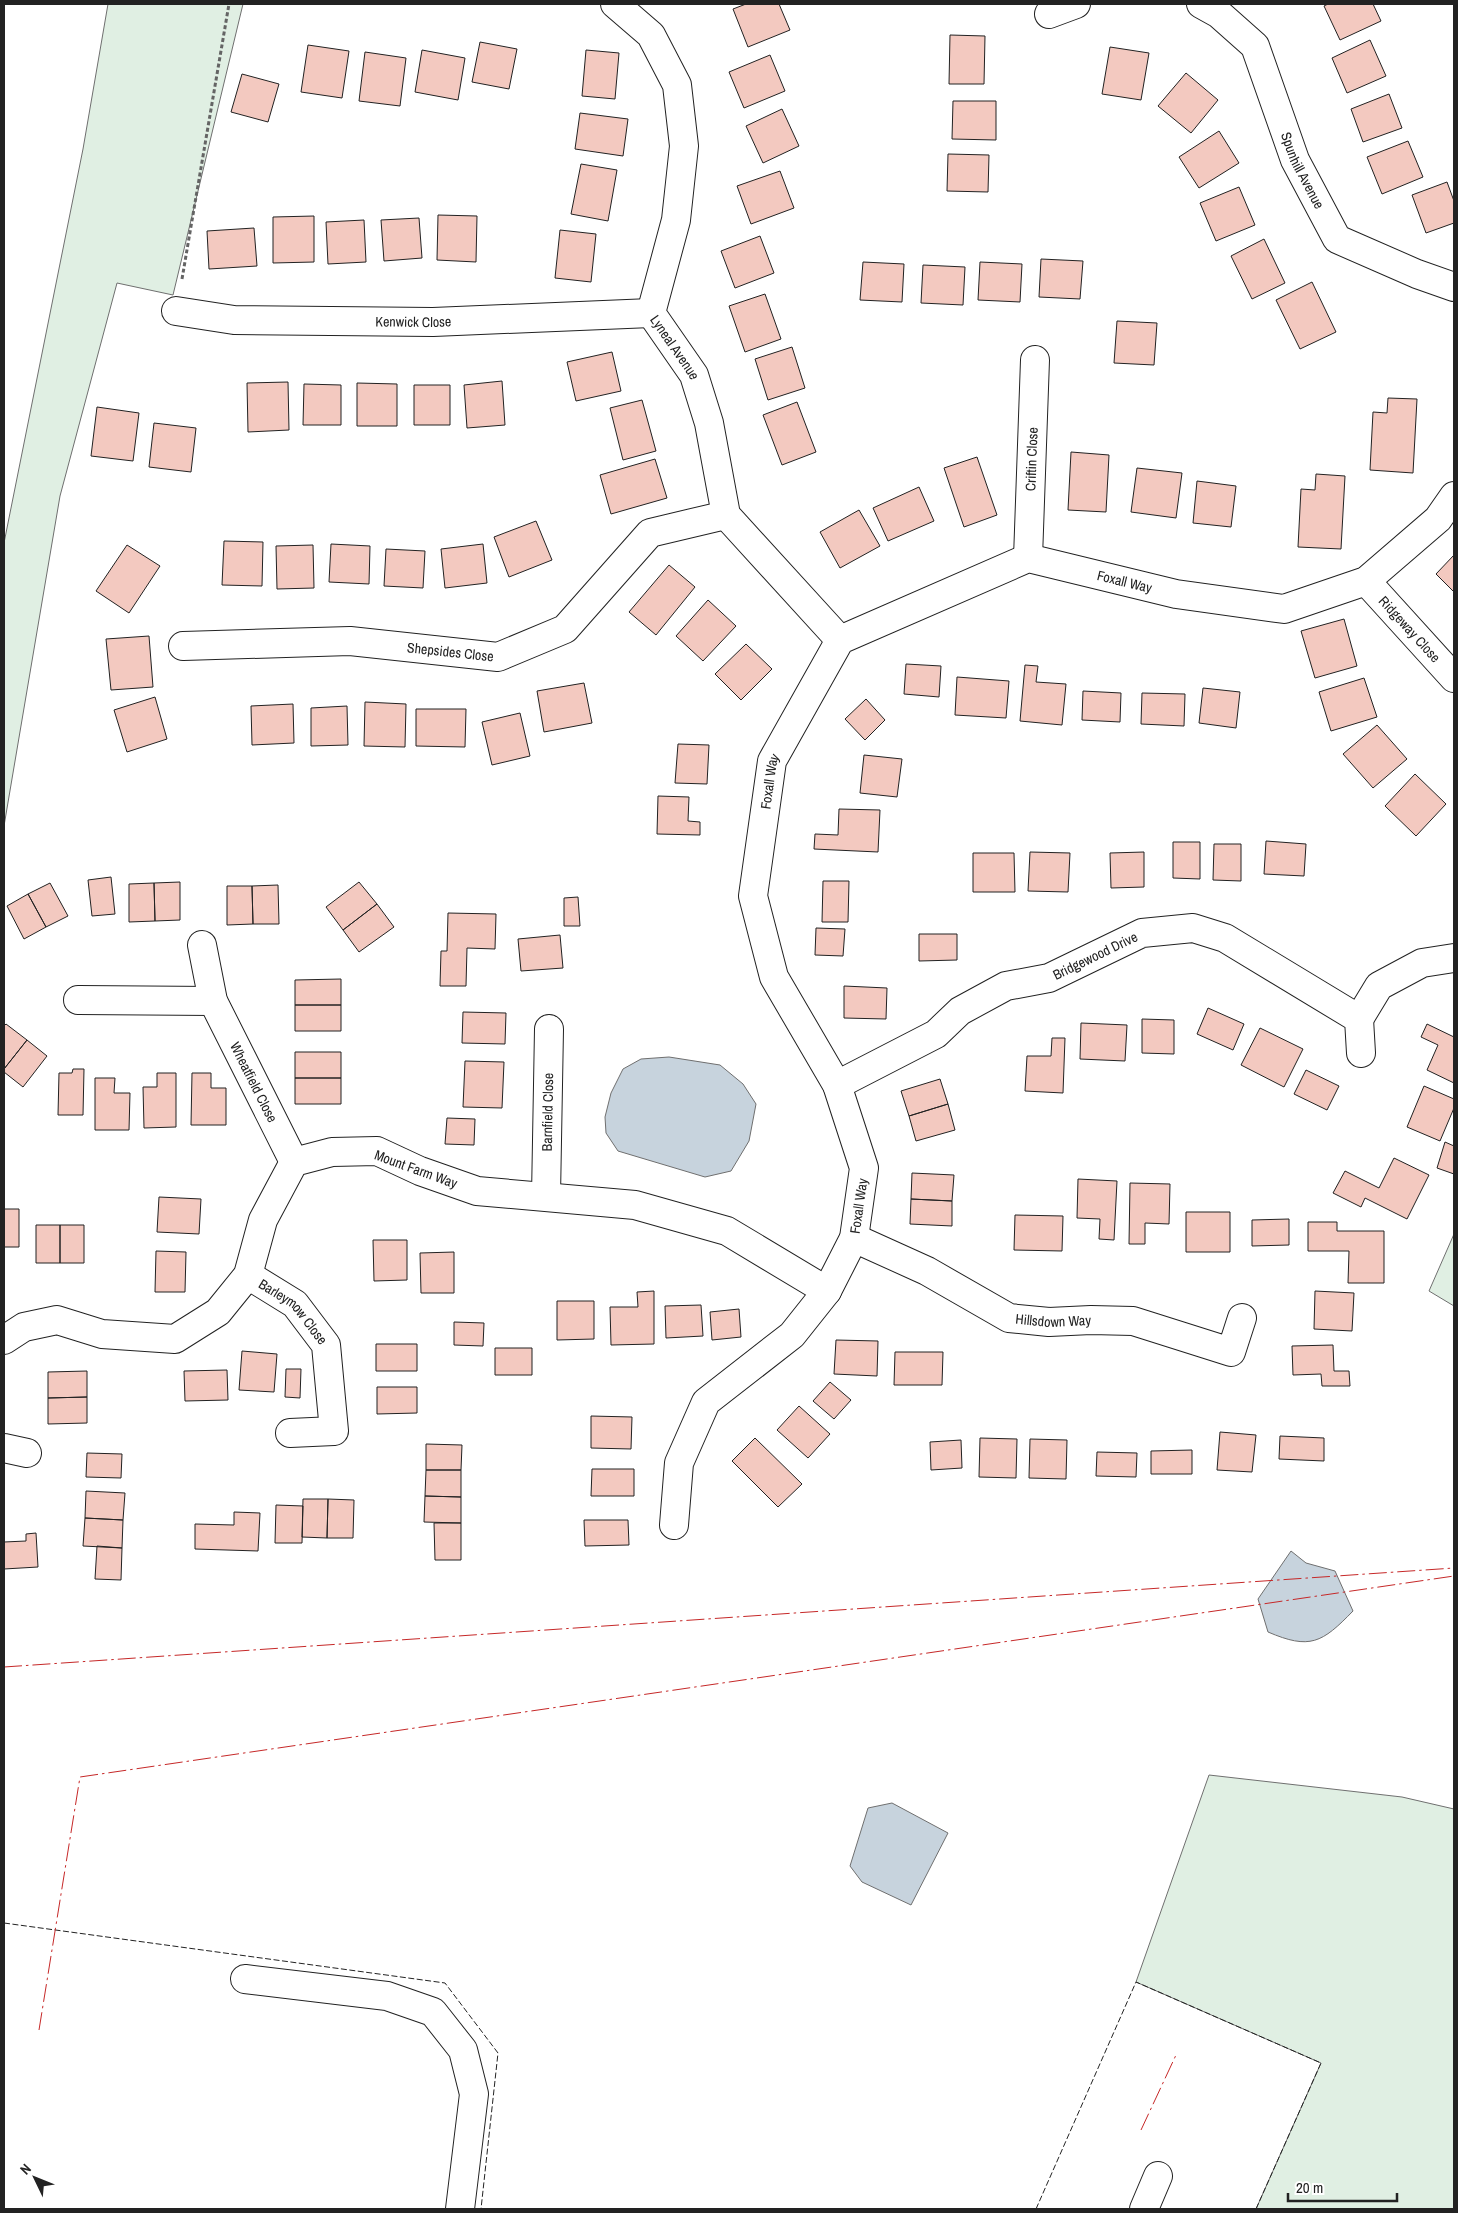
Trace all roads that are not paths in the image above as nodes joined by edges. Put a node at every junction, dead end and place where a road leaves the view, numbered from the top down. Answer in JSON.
{"nodes":[{"id":1,"x":615,"y":4,"type":"edge"},
{"id":2,"x":1076,"y":4,"type":"edge"},
{"id":3,"x":1200,"y":4,"type":"edge"},
{"id":4,"x":1049,"y":14,"type":"dead end"},
{"id":5,"x":1454,"y":287,"type":"edge"},
{"id":6,"x":176,"y":311,"type":"road end"},
{"id":7,"x":651,"y":313,"type":"junction"},
{"id":8,"x":1035,"y":360,"type":"dead end"},
{"id":9,"x":1454,"y":496,"type":"edge"},
{"id":10,"x":726,"y":514,"type":"junction"},
{"id":11,"x":1028,"y":558,"type":"junction"},
{"id":12,"x":1366,"y":581,"type":"junction"},
{"id":13,"x":840,"y":640,"type":"junction"},
{"id":14,"x":183,"y":646,"type":"dead end"},
{"id":15,"x":1454,"y":678,"type":"edge"},
{"id":16,"x":202,"y":945,"type":"dead end"},
{"id":17,"x":1454,"y":958,"type":"edge"},
{"id":18,"x":78,"y":1000,"type":"dead end"},
{"id":19,"x":213,"y":1001,"type":"junction"},
{"id":20,"x":1359,"y":1019,"type":"junction"},
{"id":21,"x":549,"y":1029,"type":"dead end"},
{"id":22,"x":1361,"y":1053,"type":"dead end"},
{"id":23,"x":837,"y":1085,"type":"junction"},
{"id":24,"x":294,"y":1162,"type":"junction"},
{"id":25,"x":546,"y":1196,"type":"junction"},
{"id":26,"x":854,"y":1238,"type":"junction"},
{"id":27,"x":248,"y":1275,"type":"junction"},
{"id":28,"x":827,"y":1290,"type":"junction"},
{"id":29,"x":1242,"y":1318,"type":"dead end"},
{"id":30,"x":4,"y":1340,"type":"edge"},
{"id":31,"x":290,"y":1433,"type":"dead end"},
{"id":32,"x":674,"y":1525,"type":"dead end"},
{"id":33,"x":244,"y":1979,"type":"dead end"},
{"id":34,"x":1158,"y":2176,"type":"dead end"},
{"id":35,"x":460,"y":2209,"type":"edge"},
{"id":36,"x":1144,"y":2209,"type":"edge"}],
"edges":[{"from":1,"to":7,"type":"street","name":"Lyneal Avenue"},
{"from":2,"to":4,"type":"street"},
{"from":3,"to":5,"type":"street","name":"Spunhill Avenue"},
{"from":6,"to":7,"type":"street","name":"Kenwick Close"},
{"from":7,"to":10,"type":"street","name":"Lyneal Avenue"},
{"from":8,"to":11,"type":"street","name":"Criftin Close"},
{"from":9,"to":12,"type":"street","name":"Foxall Way"},
{"from":10,"to":13,"type":"street"},
{"from":10,"to":14,"type":"street","name":"Shepsides Close"},
{"from":11,"to":12,"type":"street","name":"Foxall Way"},
{"from":11,"to":13,"type":"street"},
{"from":12,"to":15,"type":"street","name":"Ridgeway Close"},
{"from":13,"to":23,"type":"street","name":"Foxall Way"},
{"from":16,"to":19,"type":"street","name":"Wheatfield Close"},
{"from":17,"to":20,"type":"street"},
{"from":18,"to":19,"type":"street"},
{"from":19,"to":24,"type":"street","name":"Wheatfield Close"},
{"from":20,"to":22,"type":"street"},
{"from":20,"to":23,"type":"street","name":"Bridgewood Drive"},
{"from":21,"to":25,"type":"street","name":"Barnfield Close"},
{"from":23,"to":26,"type":"street","name":"Foxall Way"},
{"from":24,"to":25,"type":"street","name":"Mount Farm Way"},
{"from":24,"to":27,"type":"street"},
{"from":25,"to":28,"type":"street","name":"Mount Farm Way"},
{"from":26,"to":28,"type":"street","name":"Foxall Way"},
{"from":26,"to":29,"type":"street","name":"Hillsdown Way"},
{"from":27,"to":30,"type":"street"},
{"from":27,"to":31,"type":"street","name":"Barleymow Close"},
{"from":28,"to":32,"type":"street","name":"Foxall Way"},
{"from":33,"to":35,"type":"street"},
{"from":34,"to":36,"type":"street"}]}
